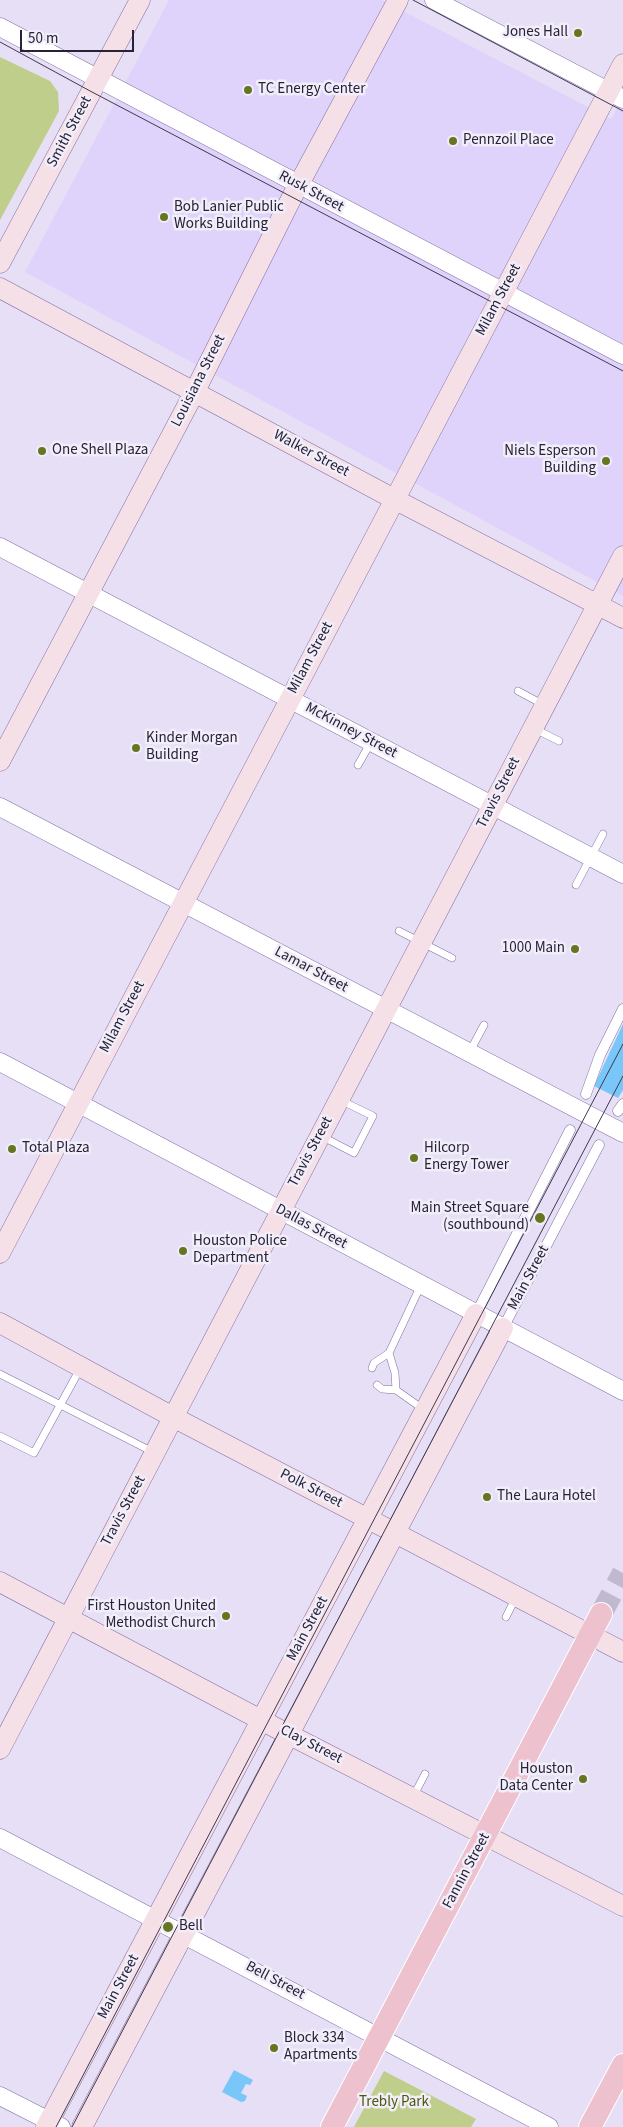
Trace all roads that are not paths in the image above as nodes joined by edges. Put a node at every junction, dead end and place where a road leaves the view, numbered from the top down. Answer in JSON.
{"nodes":[{"id":1,"x":140,"y":0,"type":"edge"},
{"id":2,"x":398,"y":0,"type":"edge"},
{"id":3,"x":434,"y":0,"type":"edge"},
{"id":4,"x":0,"y":27,"type":"edge"},
{"id":5,"x":623,"y":64,"type":"edge"},
{"id":6,"x":98,"y":80,"type":"junction"},
{"id":7,"x":616,"y":95,"type":"edge"},
{"id":8,"x":298,"y":185,"type":"junction"},
{"id":9,"x":0,"y":263,"type":"edge"},
{"id":10,"x":0,"y":288,"type":"edge"},
{"id":11,"x":503,"y":292,"type":"junction"},
{"id":12,"x":623,"y":355,"type":"edge"},
{"id":13,"x":195,"y":391,"type":"junction"},
{"id":14,"x":394,"y":499,"type":"junction"},
{"id":15,"x":0,"y":547,"type":"edge"},
{"id":16,"x":623,"y":556,"type":"edge"},
{"id":17,"x":89,"y":594,"type":"junction"},
{"id":18,"x":598,"y":605,"type":"junction"},
{"id":19,"x":623,"y":618,"type":"edge"},
{"id":20,"x":518,"y":691,"type":"dead end"},
{"id":21,"x":289,"y":699,"type":"junction"},
{"id":22,"x":544,"y":705,"type":"junction"},
{"id":23,"x":533,"y":728,"type":"junction"},
{"id":24,"x":559,"y":741,"type":"dead end"},
{"id":25,"x":371,"y":742,"type":"junction"},
{"id":26,"x":0,"y":760,"type":"edge"},
{"id":27,"x":358,"y":766,"type":"dead end"},
{"id":28,"x":493,"y":806,"type":"junction"},
{"id":29,"x":0,"y":807,"type":"edge"},
{"id":30,"x":603,"y":834,"type":"dead end"},
{"id":31,"x":591,"y":857,"type":"junction"},
{"id":32,"x":623,"y":874,"type":"edge"},
{"id":33,"x":576,"y":885,"type":"dead end"},
{"id":34,"x":183,"y":903,"type":"junction"},
{"id":35,"x":399,"y":931,"type":"dead end"},
{"id":36,"x":422,"y":942,"type":"junction"},
{"id":37,"x":452,"y":958,"type":"dead end"},
{"id":38,"x":386,"y":1009,"type":"junction"},
{"id":39,"x":623,"y":1009,"type":"edge"},
{"id":40,"x":484,"y":1025,"type":"dead end"},
{"id":41,"x":469,"y":1053,"type":"junction"},
{"id":42,"x":0,"y":1062,"type":"edge"},
{"id":43,"x":586,"y":1094,"type":"dead end"},
{"id":44,"x":339,"y":1099,"type":"junction"},
{"id":45,"x":79,"y":1102,"type":"junction"},
{"id":46,"x":570,"y":1130,"type":"dead end"},
{"id":47,"x":623,"y":1134,"type":"edge"},
{"id":48,"x":320,"y":1135,"type":"junction"},
{"id":49,"x":599,"y":1145,"type":"dead end"},
{"id":50,"x":281,"y":1211,"type":"junction"},
{"id":51,"x":0,"y":1253,"type":"edge"},
{"id":52,"x":421,"y":1285,"type":"junction"},
{"id":53,"x":476,"y":1314,"type":"junction"},
{"id":54,"x":0,"y":1323,"type":"edge"},
{"id":55,"x":503,"y":1328,"type":"junction"},
{"id":56,"x":389,"y":1353,"type":"junction"},
{"id":57,"x":81,"y":1367,"type":"junction"},
{"id":58,"x":372,"y":1368,"type":"dead end"},
{"id":59,"x":0,"y":1374,"type":"edge"},
{"id":60,"x":377,"y":1385,"type":"dead end"},
{"id":61,"x":396,"y":1390,"type":"junction"},
{"id":62,"x":623,"y":1391,"type":"edge"},
{"id":63,"x":61,"y":1405,"type":"junction"},
{"id":64,"x":426,"y":1410,"type":"junction"},
{"id":65,"x":173,"y":1417,"type":"junction"},
{"id":66,"x":0,"y":1436,"type":"edge"},
{"id":67,"x":154,"y":1453,"type":"junction"},
{"id":68,"x":367,"y":1518,"type":"junction"},
{"id":69,"x":396,"y":1533,"type":"junction"},
{"id":70,"x":0,"y":1582,"type":"edge"},
{"id":71,"x":517,"y":1596,"type":"junction"},
{"id":72,"x":601,"y":1614,"type":"tunnel mouth"},
{"id":73,"x":69,"y":1617,"type":"junction"},
{"id":74,"x":506,"y":1617,"type":"dead end"},
{"id":75,"x":590,"y":1635,"type":"junction"},
{"id":76,"x":623,"y":1652,"type":"edge"},
{"id":77,"x":260,"y":1719,"type":"junction"},
{"id":78,"x":288,"y":1733,"type":"junction"},
{"id":79,"x":0,"y":1749,"type":"edge"},
{"id":80,"x":425,"y":1774,"type":"dead end"},
{"id":81,"x":413,"y":1797,"type":"junction"},
{"id":82,"x":486,"y":1835,"type":"junction"},
{"id":83,"x":0,"y":1838,"type":"edge"},
{"id":84,"x":623,"y":1906,"type":"edge"},
{"id":85,"x":155,"y":1919,"type":"junction"},
{"id":86,"x":183,"y":1933,"type":"junction"},
{"id":87,"x":380,"y":2037,"type":"junction"},
{"id":88,"x":623,"y":2065,"type":"edge"},
{"id":89,"x":0,"y":2096,"type":"edge"},
{"id":90,"x":52,"y":2125,"type":"edge"},
{"id":91,"x":82,"y":2127,"type":"edge"},
{"id":92,"x":332,"y":2127,"type":"edge"},
{"id":93,"x":549,"y":2127,"type":"edge"},
{"id":94,"x":590,"y":2127,"type":"edge"}],
"edges":[{"from":1,"to":6,"type":"main road","name":"Smith Street"},
{"from":2,"to":8,"type":"main road","name":"Louisiana Street"},
{"from":3,"to":7,"type":"street"},
{"from":4,"to":6,"type":"street","name":"Rusk Street"},
{"from":5,"to":7,"type":"main road","name":"Milam Street"},
{"from":6,"to":8,"type":"street","name":"Rusk Street"},
{"from":6,"to":9,"type":"main road","name":"Smith Street"},
{"from":7,"to":11,"type":"main road","name":"Milam Street"},
{"from":8,"to":11,"type":"street","name":"Rusk Street"},
{"from":8,"to":13,"type":"main road","name":"Louisiana Street"},
{"from":10,"to":13,"type":"main road","name":"Walker Street"},
{"from":11,"to":12,"type":"street","name":"Rusk Street"},
{"from":11,"to":14,"type":"main road","name":"Milam Street"},
{"from":13,"to":14,"type":"main road","name":"Walker Street"},
{"from":13,"to":17,"type":"main road","name":"Louisiana Street"},
{"from":14,"to":18,"type":"main road","name":"Walker Street"},
{"from":14,"to":21,"type":"main road","name":"Milam Street"},
{"from":15,"to":17,"type":"street","name":"McKinney Street"},
{"from":16,"to":18,"type":"main road","name":"Travis Street"},
{"from":17,"to":21,"type":"street","name":"McKinney Street"},
{"from":17,"to":26,"type":"main road","name":"Louisiana Street"},
{"from":18,"to":19,"type":"main road","name":"Walker Street"},
{"from":18,"to":22,"type":"main road","name":"Travis Street"},
{"from":20,"to":22,"type":"lane"},
{"from":21,"to":25,"type":"street","name":"McKinney Street"},
{"from":21,"to":34,"type":"main road","name":"Milam Street"},
{"from":22,"to":23,"type":"main road","name":"Travis Street"},
{"from":23,"to":24,"type":"lane"},
{"from":23,"to":28,"type":"main road","name":"Travis Street"},
{"from":25,"to":27,"type":"lane"},
{"from":25,"to":28,"type":"street","name":"McKinney Street"},
{"from":28,"to":31,"type":"street","name":"McKinney Street"},
{"from":28,"to":36,"type":"main road","name":"Travis Street"},
{"from":29,"to":34,"type":"street","name":"Lamar Street"},
{"from":30,"to":31,"type":"lane"},
{"from":31,"to":32,"type":"street","name":"McKinney Street"},
{"from":31,"to":33,"type":"lane"},
{"from":34,"to":38,"type":"street","name":"Lamar Street"},
{"from":34,"to":45,"type":"main road","name":"Milam Street"},
{"from":35,"to":36,"type":"lane"},
{"from":36,"to":37,"type":"lane"},
{"from":36,"to":38,"type":"main road","name":"Travis Street"},
{"from":38,"to":41,"type":"street","name":"Lamar Street"},
{"from":38,"to":44,"type":"main road","name":"Travis Street"},
{"from":39,"to":43,"type":"street"},
{"from":40,"to":41,"type":"lane"},
{"from":41,"to":47,"type":"street","name":"Lamar Street"},
{"from":42,"to":45,"type":"street","name":"Dallas Street"},
{"from":44,"to":48,"type":"main road","name":"Travis Street"},
{"from":44,"to":48,"type":"lane"},
{"from":45,"to":50,"type":"street","name":"Dallas Street"},
{"from":45,"to":51,"type":"main road","name":"Milam Street"},
{"from":46,"to":53,"type":"street","name":"Main Street"},
{"from":48,"to":50,"type":"main road","name":"Travis Street"},
{"from":49,"to":55,"type":"street","name":"Main Street"},
{"from":50,"to":52,"type":"street","name":"Dallas Street"},
{"from":50,"to":65,"type":"main road","name":"Travis Street"},
{"from":52,"to":53,"type":"street","name":"Dallas Street"},
{"from":52,"to":56,"type":"lane"},
{"from":53,"to":55,"type":"street","name":"Dallas Street"},
{"from":53,"to":64,"type":"main road","name":"Main Street"},
{"from":54,"to":57,"type":"main road","name":"Polk Street"},
{"from":55,"to":62,"type":"street","name":"Dallas Street"},
{"from":55,"to":69,"type":"main road","name":"Main Street"},
{"from":56,"to":58,"type":"lane"},
{"from":56,"to":61,"type":"lane"},
{"from":57,"to":63,"type":"lane"},
{"from":57,"to":65,"type":"main road","name":"Polk Street"},
{"from":59,"to":63,"type":"lane"},
{"from":60,"to":61,"type":"lane"},
{"from":61,"to":64,"type":"lane"},
{"from":63,"to":66,"type":"lane"},
{"from":63,"to":67,"type":"lane"},
{"from":64,"to":68,"type":"main road","name":"Main Street"},
{"from":65,"to":67,"type":"main road","name":"Travis Street"},
{"from":65,"to":68,"type":"main road","name":"Polk Street"},
{"from":67,"to":73,"type":"main road","name":"Travis Street"},
{"from":68,"to":69,"type":"main road","name":"Polk Street"},
{"from":68,"to":77,"type":"main road","name":"Main Street"},
{"from":69,"to":71,"type":"main road","name":"Polk Street"},
{"from":69,"to":78,"type":"main road","name":"Main Street"},
{"from":70,"to":73,"type":"main road","name":"Clay Street"},
{"from":71,"to":74,"type":"lane"},
{"from":71,"to":75,"type":"main road","name":"Polk Street"},
{"from":72,"to":75,"type":"main road","name":"Fannin Street"},
{"from":73,"to":77,"type":"main road","name":"Clay Street"},
{"from":73,"to":79,"type":"main road","name":"Travis Street"},
{"from":75,"to":76,"type":"main road","name":"Polk Street"},
{"from":75,"to":82,"type":"main road","name":"Fannin Street"},
{"from":77,"to":78,"type":"main road","name":"Clay Street"},
{"from":77,"to":85,"type":"main road","name":"Main Street"},
{"from":78,"to":81,"type":"main road","name":"Clay Street"},
{"from":78,"to":86,"type":"main road","name":"Main Street"},
{"from":80,"to":81,"type":"lane"},
{"from":81,"to":82,"type":"main road","name":"Clay Street"},
{"from":82,"to":84,"type":"main road","name":"Clay Street"},
{"from":82,"to":87,"type":"main road","name":"Fannin Street"},
{"from":83,"to":85,"type":"street","name":"Bell Street"},
{"from":85,"to":86,"type":"street","name":"Bell Street"},
{"from":85,"to":90,"type":"main road","name":"Main Street"},
{"from":86,"to":87,"type":"street","name":"Bell Street"},
{"from":86,"to":91,"type":"main road","name":"Main Street"},
{"from":87,"to":92,"type":"main road","name":"Fannin Street"},
{"from":87,"to":93,"type":"street","name":"Bell Street"},
{"from":88,"to":94,"type":"main road"},
{"from":89,"to":90,"type":"street"}]}
